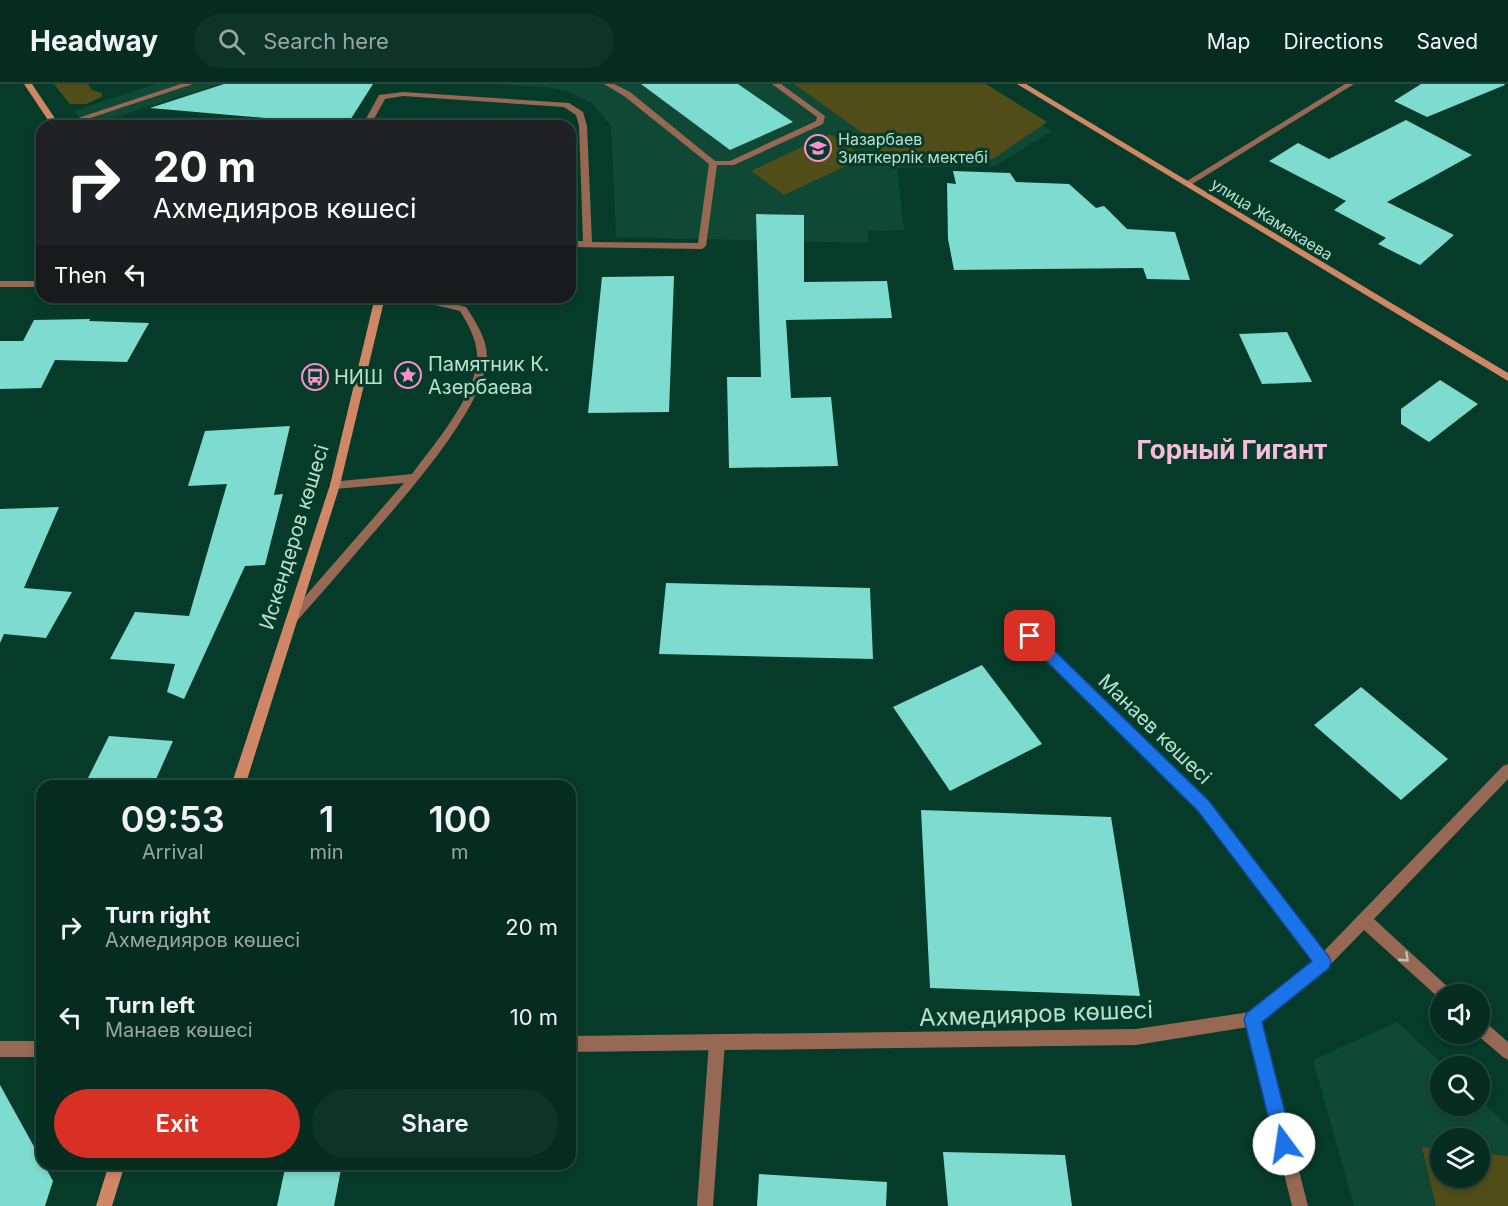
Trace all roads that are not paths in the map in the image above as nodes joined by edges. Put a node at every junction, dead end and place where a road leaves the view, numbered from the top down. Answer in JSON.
{"nodes":[{"id":1,"x":28,"y":84,"type":"edge"},
{"id":2,"x":172,"y":84,"type":"edge"},
{"id":3,"x":189,"y":84,"type":"edge"},
{"id":4,"x":608,"y":84,"type":"edge"},
{"id":5,"x":776,"y":84,"type":"edge"},
{"id":6,"x":1021,"y":84,"type":"edge"},
{"id":7,"x":1350,"y":84,"type":"edge"},
{"id":8,"x":157,"y":94,"type":"junction"},
{"id":9,"x":53,"y":120,"type":"edge"},
{"id":10,"x":76,"y":120,"type":"edge"},
{"id":11,"x":369,"y":120,"type":"edge"},
{"id":12,"x":713,"y":163,"type":"junction"},
{"id":13,"x":1186,"y":184,"type":"junction"},
{"id":14,"x":576,"y":244,"type":"edge"},
{"id":15,"x":588,"y":244,"type":"junction"},
{"id":16,"x":0,"y":284,"type":"edge"},
{"id":17,"x":36,"y":284,"type":"edge"},
{"id":18,"x":379,"y":303,"type":"edge"},
{"id":19,"x":438,"y":303,"type":"edge"},
{"id":20,"x":464,"y":303,"type":"edge"},
{"id":21,"x":463,"y":309,"type":"junction"},
{"id":22,"x":1508,"y":378,"type":"edge"},
{"id":23,"x":415,"y":478,"type":"junction"},
{"id":24,"x":335,"y":484,"type":"junction"},
{"id":25,"x":291,"y":620,"type":"junction"},
{"id":26,"x":1014,"y":621,"type":"dead end"},
{"id":27,"x":1508,"y":770,"type":"edge"},
{"id":28,"x":240,"y":780,"type":"edge"},
{"id":29,"x":1365,"y":921,"type":"junction"},
{"id":30,"x":1323,"y":962,"type":"junction"},
{"id":31,"x":1434,"y":984,"type":"edge"},
{"id":32,"x":1252,"y":1019,"type":"junction"},
{"id":33,"x":1490,"y":1036,"type":"edge"},
{"id":34,"x":717,"y":1042,"type":"junction"},
{"id":35,"x":576,"y":1044,"type":"edge"},
{"id":36,"x":0,"y":1049,"type":"edge"},
{"id":37,"x":36,"y":1049,"type":"edge"},
{"id":38,"x":1508,"y":1052,"type":"edge"},
{"id":39,"x":115,"y":1170,"type":"edge"},
{"id":40,"x":104,"y":1206,"type":"edge"},
{"id":41,"x":705,"y":1206,"type":"edge"},
{"id":42,"x":1300,"y":1206,"type":"edge"}],
"edges":[{"from":1,"to":9,"type":"street"},
{"from":2,"to":8,"type":"street"},
{"from":3,"to":8,"type":"street"},
{"from":4,"to":12,"type":"street"},
{"from":5,"to":12,"type":"street"},
{"from":6,"to":13,"type":"street","name":"улица Жамакаева"},
{"from":7,"to":13,"type":"street"},
{"from":8,"to":10,"type":"street"},
{"from":11,"to":15,"type":"street"},
{"from":12,"to":15,"type":"street"},
{"from":13,"to":22,"type":"street","name":"улица Жамакаева"},
{"from":14,"to":15,"type":"street"},
{"from":16,"to":17,"type":"street"},
{"from":18,"to":24,"type":"street","name":"Искендеров көшесі"},
{"from":19,"to":21,"type":"street"},
{"from":20,"to":21,"type":"street"},
{"from":21,"to":23,"type":"street"},
{"from":23,"to":24,"type":"street"},
{"from":23,"to":25,"type":"street"},
{"from":24,"to":25,"type":"street","name":"Искендеров көшесі"},
{"from":25,"to":28,"type":"street","name":"Искендеров көшесі"},
{"from":26,"to":30,"type":"street","name":"Манаев көшесі"},
{"from":27,"to":29,"type":"street","name":"Ахмедияров көшесі"},
{"from":29,"to":30,"type":"street","name":"Ахмедияров көшесі"},
{"from":29,"to":31,"type":"street","one_way":true},
{"from":30,"to":32,"type":"street","name":"Ахмедияров көшесі"},
{"from":32,"to":34,"type":"street","name":"Ахмедияров көшесі"},
{"from":32,"to":42,"type":"street"},
{"from":33,"to":38,"type":"street"},
{"from":34,"to":35,"type":"street","name":"Ахмедияров көшесі"},
{"from":34,"to":41,"type":"street"},
{"from":36,"to":37,"type":"street"},
{"from":39,"to":40,"type":"street"}]}
